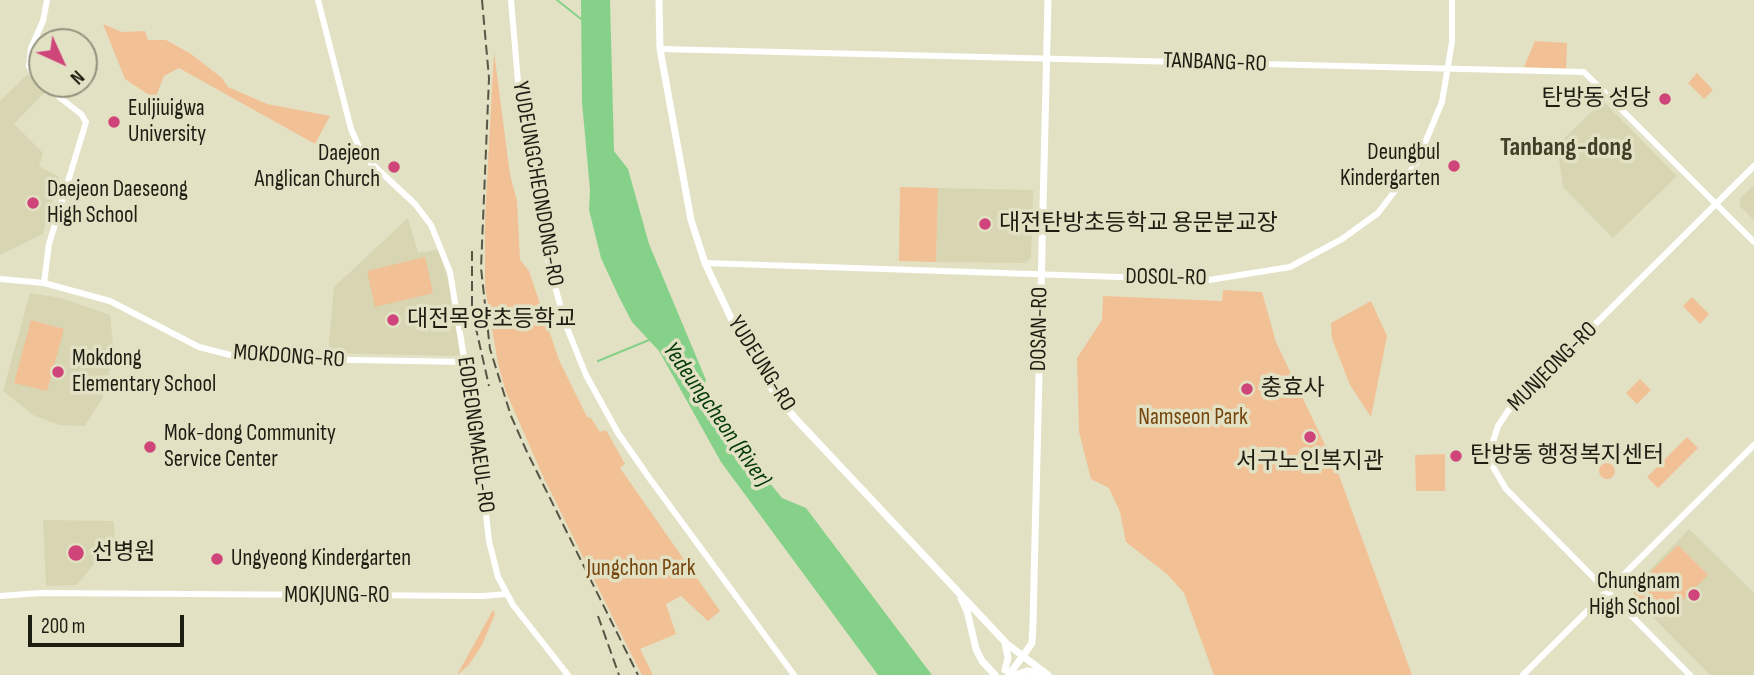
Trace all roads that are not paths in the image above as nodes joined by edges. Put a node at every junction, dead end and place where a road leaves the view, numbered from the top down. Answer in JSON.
{"nodes":[{"id":1,"x":47,"y":0,"type":"edge"},
{"id":2,"x":318,"y":0,"type":"edge"},
{"id":3,"x":510,"y":0,"type":"edge"},
{"id":4,"x":659,"y":0,"type":"edge"},
{"id":5,"x":1048,"y":0,"type":"edge"},
{"id":6,"x":1452,"y":0,"type":"edge"},
{"id":7,"x":660,"y":49,"type":"junction"},
{"id":8,"x":1047,"y":58,"type":"junction"},
{"id":9,"x":1449,"y":67,"type":"junction"},
{"id":10,"x":1754,"y":166,"type":"edge"},
{"id":11,"x":1716,"y":204,"type":"junction"},
{"id":12,"x":1754,"y":242,"type":"edge"},
{"id":13,"x":705,"y":263,"type":"junction"},
{"id":14,"x":1042,"y":273,"type":"junction"},
{"id":15,"x":0,"y":279,"type":"edge"},
{"id":16,"x":44,"y":284,"type":"junction"},
{"id":17,"x":466,"y":362,"type":"junction"},
{"id":18,"x":1754,"y":445,"type":"edge"},
{"id":19,"x":956,"y":589,"type":"junction"},
{"id":20,"x":1607,"y":591,"type":"junction"},
{"id":21,"x":506,"y":594,"type":"junction"},
{"id":22,"x":0,"y":596,"type":"edge"},
{"id":23,"x":1005,"y":642,"type":"junction"},
{"id":24,"x":1021,"y":660,"type":"junction"},
{"id":25,"x":1002,"y":674,"type":"edge"},
{"id":26,"x":568,"y":675,"type":"edge"},
{"id":27,"x":794,"y":675,"type":"edge"},
{"id":28,"x":1015,"y":675,"type":"edge"},
{"id":29,"x":1047,"y":675,"type":"edge"},
{"id":30,"x":1523,"y":675,"type":"edge"},
{"id":31,"x":1690,"y":675,"type":"edge"}],
"edges":[{"from":1,"to":16,"type":"main road"},
{"from":2,"to":17,"type":"main road","name":"EODEONGMAEUL-RO"},
{"from":3,"to":27,"type":"main road","name":"YUDEUNGCHEONDONG-RO"},
{"from":4,"to":7,"type":"main road","name":"YUDEUNG-RO"},
{"from":5,"to":8,"type":"main road","name":"DOSAN-RO"},
{"from":6,"to":9,"type":"main road","name":"DOSOL-RO"},
{"from":7,"to":8,"type":"main road","name":"TANBANG-RO"},
{"from":7,"to":13,"type":"main road","name":"YUDEUNG-RO"},
{"from":8,"to":9,"type":"main road","name":"TANBANG-RO"},
{"from":8,"to":14,"type":"main road","name":"DOSAN-RO"},
{"from":9,"to":11,"type":"main road","name":"TANBANG-RO"},
{"from":9,"to":14,"type":"main road","name":"DOSOL-RO"},
{"from":10,"to":11,"type":"main road","name":"MUNJEONG-RO"},
{"from":11,"to":12,"type":"main road","name":"TANBANG-RO"},
{"from":11,"to":20,"type":"main road","name":"MUNJEONG-RO"},
{"from":13,"to":14,"type":"main road","name":"DOSOL-RO"},
{"from":13,"to":19,"type":"main road","name":"YUDEUNG-RO"},
{"from":14,"to":24,"type":"main road","name":"DOSAN-RO"},
{"from":15,"to":16,"type":"main road","name":"MOKDONG-RO"},
{"from":16,"to":17,"type":"main road","name":"MOKDONG-RO"},
{"from":17,"to":21,"type":"main road","name":"EODEONGMAEUL-RO"},
{"from":18,"to":20,"type":"main road"},
{"from":19,"to":23,"type":"main road","name":"YUDEUNG-RO"},
{"from":19,"to":25,"type":"main road"},
{"from":20,"to":30,"type":"main road"},
{"from":20,"to":31,"type":"main road","name":"MUNJEONG-RO"},
{"from":21,"to":22,"type":"main road","name":"MOKJUNG-RO"},
{"from":21,"to":26,"type":"main road","name":"EODEONGMAEUL-RO"},
{"from":23,"to":24,"type":"main road","name":"YUDEUNG-RO"},
{"from":23,"to":25,"type":"main road"},
{"from":24,"to":25,"type":"main road"},
{"from":24,"to":29,"type":"main road","name":"YUDEUNG-RO"},
{"from":28,"to":29,"type":"main road"}]}
